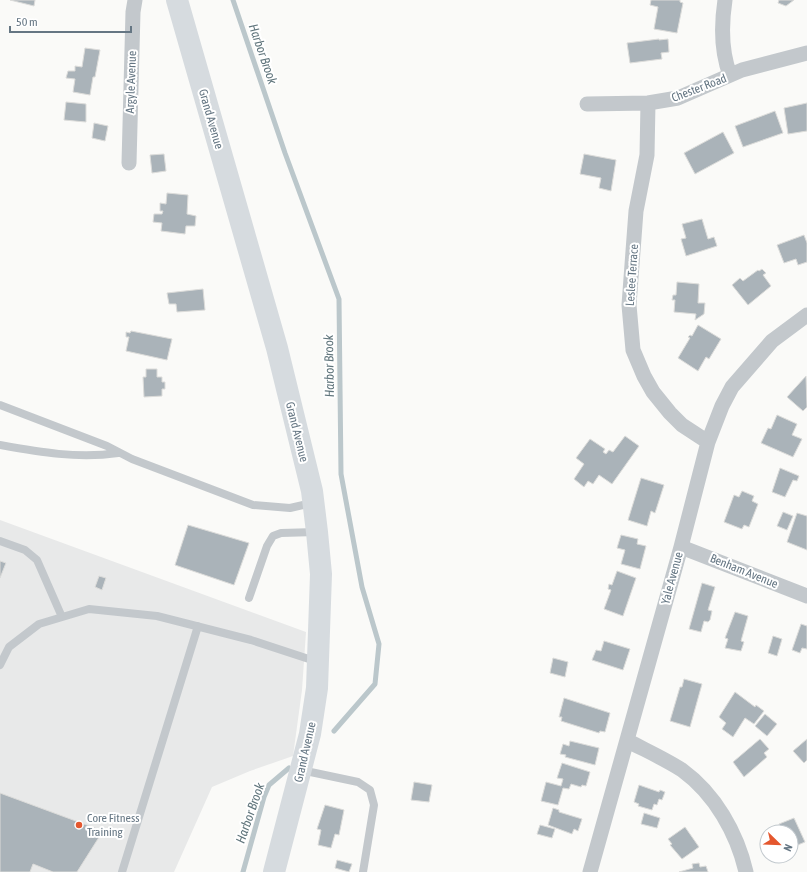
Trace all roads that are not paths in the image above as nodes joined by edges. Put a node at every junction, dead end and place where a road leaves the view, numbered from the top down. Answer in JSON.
{"nodes":[{"id":1,"x":135,"y":0,"type":"edge"},
{"id":2,"x":177,"y":0,"type":"edge"},
{"id":3,"x":725,"y":0,"type":"edge"},
{"id":4,"x":807,"y":53,"type":"edge"},
{"id":5,"x":730,"y":76,"type":"junction"},
{"id":6,"x":648,"y":103,"type":"junction"},
{"id":7,"x":587,"y":104,"type":"dead end"},
{"id":8,"x":129,"y":164,"type":"dead end"},
{"id":9,"x":807,"y":315,"type":"edge"},
{"id":10,"x":0,"y":405,"type":"edge"},
{"id":11,"x":708,"y":442,"type":"junction"},
{"id":12,"x":0,"y":445,"type":"edge"},
{"id":13,"x":118,"y":453,"type":"junction"},
{"id":14,"x":313,"y":503,"type":"junction"},
{"id":15,"x":316,"y":532,"type":"junction"},
{"id":16,"x":0,"y":541,"type":"edge"},
{"id":17,"x":681,"y":547,"type":"junction"},
{"id":18,"x":807,"y":596,"type":"edge"},
{"id":19,"x":248,"y":598,"type":"dead end"},
{"id":20,"x":62,"y":617,"type":"junction"},
{"id":21,"x":198,"y":626,"type":"junction"},
{"id":22,"x":319,"y":662,"type":"junction"},
{"id":23,"x":0,"y":665,"type":"edge"},
{"id":24,"x":628,"y":741,"type":"junction"},
{"id":25,"x":301,"y":770,"type":"junction"},
{"id":26,"x":122,"y":872,"type":"edge"},
{"id":27,"x":274,"y":872,"type":"edge"},
{"id":28,"x":363,"y":872,"type":"edge"},
{"id":29,"x":590,"y":872,"type":"edge"},
{"id":30,"x":746,"y":872,"type":"edge"}],
"edges":[{"from":1,"to":8,"type":"street","name":"Argyle Avenue"},
{"from":2,"to":14,"type":"street","name":"Grand Avenue"},
{"from":3,"to":5,"type":"street"},
{"from":4,"to":5,"type":"street","name":"Chester Road"},
{"from":5,"to":6,"type":"street","name":"Chester Road"},
{"from":6,"to":7,"type":"street","name":"Chester Road"},
{"from":6,"to":11,"type":"street","name":"Leslee Terrace"},
{"from":9,"to":11,"type":"street","name":"Yale Avenue"},
{"from":10,"to":13,"type":"lane"},
{"from":11,"to":17,"type":"street","name":"Yale Avenue"},
{"from":12,"to":13,"type":"lane"},
{"from":13,"to":14,"type":"lane"},
{"from":14,"to":15,"type":"street","name":"Grand Avenue"},
{"from":15,"to":19,"type":"lane"},
{"from":15,"to":22,"type":"street","name":"Grand Avenue"},
{"from":16,"to":20,"type":"lane"},
{"from":17,"to":18,"type":"street","name":"Benham Avenue"},
{"from":17,"to":24,"type":"street","name":"Yale Avenue"},
{"from":20,"to":21,"type":"lane"},
{"from":20,"to":23,"type":"lane"},
{"from":21,"to":22,"type":"lane"},
{"from":21,"to":26,"type":"lane"},
{"from":22,"to":25,"type":"street","name":"Grand Avenue"},
{"from":24,"to":29,"type":"street","name":"Yale Avenue"},
{"from":24,"to":30,"type":"street"},
{"from":25,"to":27,"type":"street","name":"Grand Avenue"},
{"from":25,"to":28,"type":"lane"}]}
